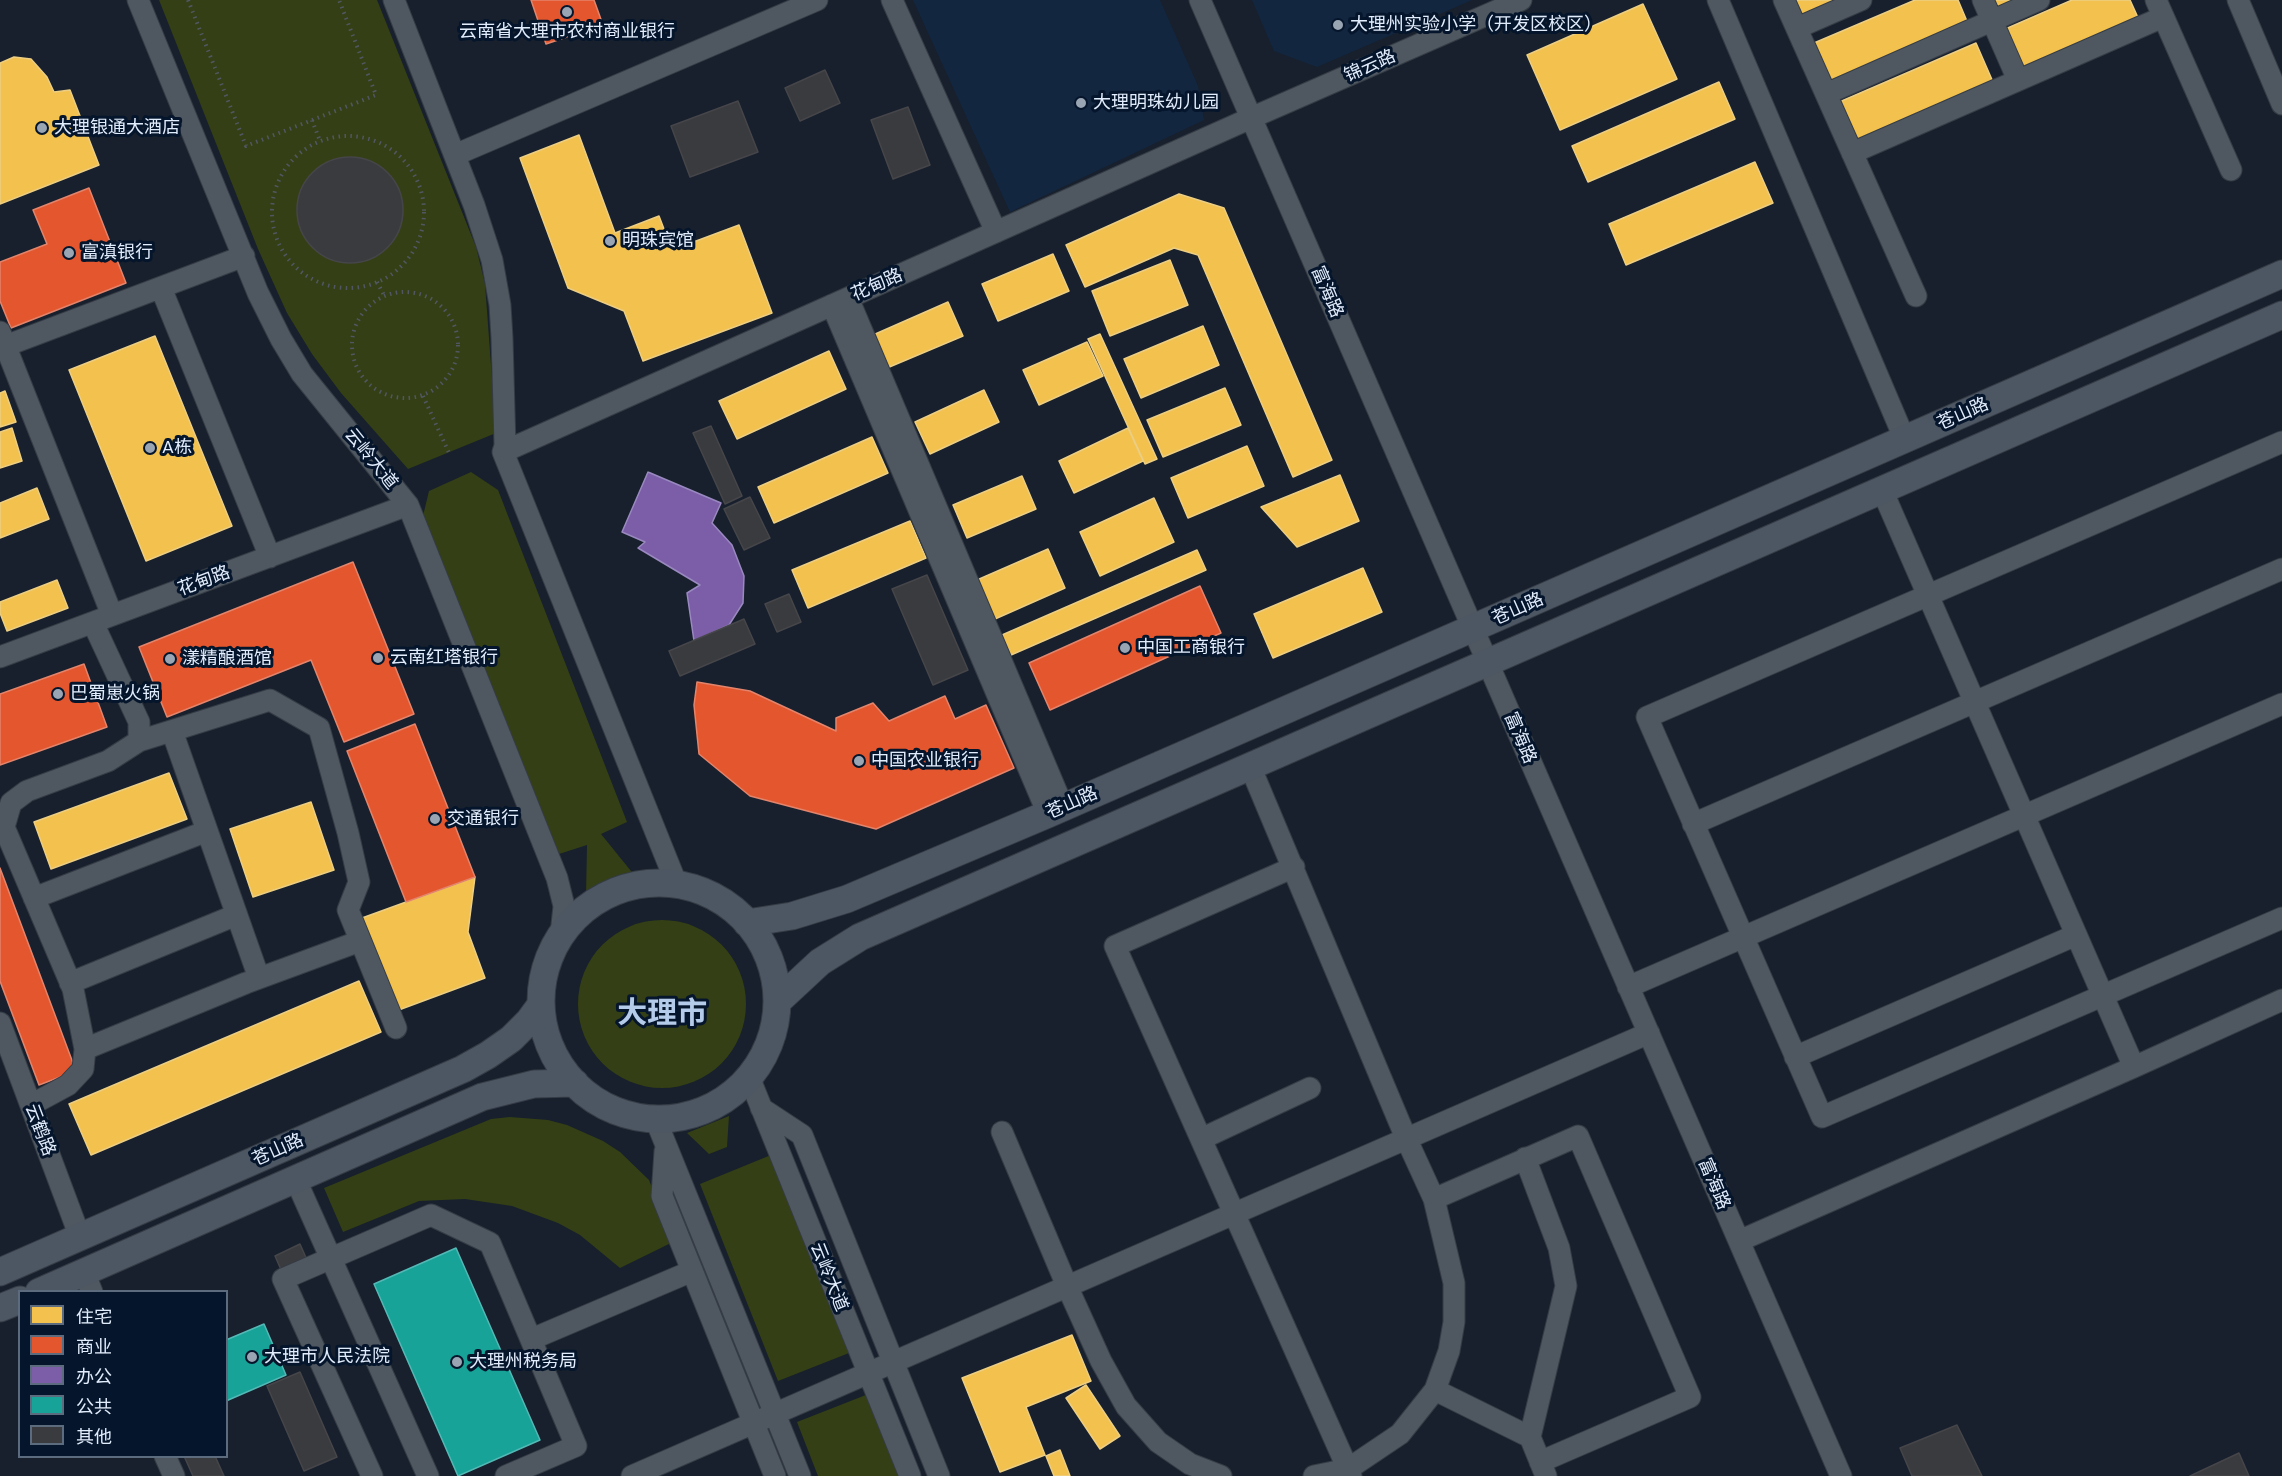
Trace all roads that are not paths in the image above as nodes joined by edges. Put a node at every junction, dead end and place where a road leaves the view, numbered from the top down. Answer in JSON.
{"nodes":[{"id":1,"x":138,"y":0,"type":"edge"},
{"id":2,"x":394,"y":0,"type":"edge"},
{"id":3,"x":816,"y":0,"type":"edge"},
{"id":4,"x":892,"y":0,"type":"edge"},
{"id":5,"x":1200,"y":0,"type":"edge"},
{"id":6,"x":1521,"y":0,"type":"edge"},
{"id":7,"x":1718,"y":0,"type":"edge"},
{"id":8,"x":1784,"y":0,"type":"edge"},
{"id":9,"x":1861,"y":0,"type":"edge"},
{"id":10,"x":1983,"y":0,"type":"edge"},
{"id":11,"x":2039,"y":0,"type":"edge"},
{"id":12,"x":2238,"y":0,"type":"edge"},
{"id":13,"x":2159,"y":8,"type":"edge"},
{"id":14,"x":1992,"y":21,"type":"junction"},
{"id":15,"x":1797,"y":28,"type":"junction"},
{"id":16,"x":2018,"y":81,"type":"junction"},
{"id":17,"x":1826,"y":94,"type":"junction"},
{"id":18,"x":2282,"y":104,"type":"edge"},
{"id":19,"x":1251,"y":118,"type":"junction"},
{"id":20,"x":1852,"y":153,"type":"junction"},
{"id":21,"x":454,"y":155,"type":"junction"},
{"id":22,"x":2231,"y":170,"type":"dead end"},
{"id":23,"x":996,"y":232,"type":"junction"},
{"id":24,"x":244,"y":256,"type":"junction"},
{"id":25,"x":2282,"y":274,"type":"edge"},
{"id":26,"x":161,"y":288,"type":"junction"},
{"id":27,"x":1916,"y":296,"type":"dead end"},
{"id":28,"x":840,"y":301,"type":"junction"},
{"id":29,"x":2282,"y":315,"type":"edge"},
{"id":30,"x":2,"y":342,"type":"edge"},
{"id":31,"x":1905,"y":440,"type":"junction"},
{"id":32,"x":2282,"y":442,"type":"edge"},
{"id":33,"x":503,"y":452,"type":"junction"},
{"id":34,"x":1882,"y":490,"type":"junction"},
{"id":35,"x":408,"y":505,"type":"junction"},
{"id":36,"x":270,"y":557,"type":"junction"},
{"id":37,"x":2282,"y":569,"type":"edge"},
{"id":38,"x":1928,"y":595,"type":"junction"},
{"id":39,"x":103,"y":619,"type":"junction"},
{"id":40,"x":1473,"y":628,"type":"junction"},
{"id":41,"x":0,"y":657,"type":"edge"},
{"id":42,"x":1488,"y":662,"type":"junction"},
{"id":43,"x":1974,"y":703,"type":"junction"},
{"id":44,"x":2282,"y":704,"type":"edge"},
{"id":45,"x":172,"y":731,"type":"junction"},
{"id":46,"x":140,"y":741,"type":"junction"},
{"id":47,"x":1250,"y":766,"type":"junction"},
{"id":48,"x":1056,"y":811,"type":"junction"},
{"id":49,"x":2024,"y":816,"type":"junction"},
{"id":50,"x":1694,"y":824,"type":"junction"},
{"id":51,"x":207,"y":831,"type":"junction"},
{"id":52,"x":1293,"y":867,"type":"junction"},
{"id":53,"x":677,"y":885,"type":"junction"},
{"id":54,"x":34,"y":898,"type":"junction"},
{"id":55,"x":236,"y":915,"type":"junction"},
{"id":56,"x":2282,"y":918,"type":"edge"},
{"id":57,"x":747,"y":923,"type":"junction"},
{"id":58,"x":561,"y":934,"type":"junction"},
{"id":59,"x":2076,"y":935,"type":"junction"},
{"id":60,"x":1743,"y":938,"type":"junction"},
{"id":61,"x":360,"y":941,"type":"junction"},
{"id":62,"x":259,"y":978,"type":"junction"},
{"id":63,"x":70,"y":982,"type":"junction"},
{"id":64,"x":1628,"y":987,"type":"junction"},
{"id":65,"x":2102,"y":996,"type":"junction"},
{"id":66,"x":2282,"y":1000,"type":"edge"},
{"id":67,"x":777,"y":1002,"type":"junction"},
{"id":68,"x":540,"y":1006,"type":"junction"},
{"id":69,"x":0,"y":1023,"type":"edge"},
{"id":70,"x":396,"y":1028,"type":"dead end"},
{"id":71,"x":1649,"y":1033,"type":"junction"},
{"id":72,"x":85,"y":1049,"type":"junction"},
{"id":73,"x":1795,"y":1057,"type":"junction"},
{"id":74,"x":2134,"y":1067,"type":"junction"},
{"id":75,"x":749,"y":1077,"type":"junction"},
{"id":76,"x":575,"y":1083,"type":"junction"},
{"id":77,"x":1310,"y":1088,"type":"dead end"},
{"id":78,"x":31,"y":1105,"type":"junction"},
{"id":79,"x":761,"y":1108,"type":"junction"},
{"id":80,"x":656,"y":1118,"type":"junction"},
{"id":81,"x":1002,"y":1131,"type":"dead end"},
{"id":82,"x":1406,"y":1138,"type":"junction"},
{"id":83,"x":1201,"y":1139,"type":"junction"},
{"id":84,"x":666,"y":1145,"type":"junction"},
{"id":85,"x":1525,"y":1158,"type":"junction"},
{"id":86,"x":295,"y":1178,"type":"junction"},
{"id":87,"x":1434,"y":1199,"type":"junction"},
{"id":88,"x":1234,"y":1213,"type":"junction"},
{"id":89,"x":81,"y":1237,"type":"junction"},
{"id":90,"x":1739,"y":1240,"type":"junction"},
{"id":91,"x":330,"y":1258,"type":"junction"},
{"id":92,"x":692,"y":1271,"type":"junction"},
{"id":93,"x":0,"y":1272,"type":"edge"},
{"id":94,"x":88,"y":1282,"type":"edge"},
{"id":95,"x":1067,"y":1286,"type":"junction"},
{"id":96,"x":49,"y":1290,"type":"edge"},
{"id":97,"x":18,"y":1301,"type":"edge"},
{"id":98,"x":0,"y":1308,"type":"edge"},
{"id":99,"x":532,"y":1339,"type":"junction"},
{"id":100,"x":893,"y":1362,"type":"junction"},
{"id":101,"x":868,"y":1372,"type":"junction"},
{"id":102,"x":1436,"y":1390,"type":"junction"},
{"id":103,"x":774,"y":1414,"type":"junction"},
{"id":104,"x":753,"y":1423,"type":"junction"},
{"id":105,"x":1530,"y":1437,"type":"junction"},
{"id":106,"x":166,"y":1458,"type":"edge"},
{"id":107,"x":1543,"y":1469,"type":"edge"},
{"id":108,"x":1350,"y":1473,"type":"edge"},
{"id":109,"x":174,"y":1476,"type":"edge"},
{"id":110,"x":372,"y":1476,"type":"edge"},
{"id":111,"x":428,"y":1476,"type":"edge"},
{"id":112,"x":506,"y":1476,"type":"edge"},
{"id":113,"x":632,"y":1476,"type":"edge"},
{"id":114,"x":775,"y":1476,"type":"edge"},
{"id":115,"x":800,"y":1476,"type":"edge"},
{"id":116,"x":910,"y":1476,"type":"edge"},
{"id":117,"x":939,"y":1476,"type":"edge"},
{"id":118,"x":1221,"y":1476,"type":"edge"},
{"id":119,"x":1314,"y":1476,"type":"edge"},
{"id":120,"x":1840,"y":1476,"type":"edge"}],
"edges":[{"from":1,"to":24,"type":"street","name":"云岭大道"},
{"from":2,"to":21,"type":"street"},
{"from":3,"to":21,"type":"street"},
{"from":4,"to":23,"type":"street"},
{"from":5,"to":19,"type":"street","name":"富海路"},
{"from":6,"to":19,"type":"street","name":"锦云路"},
{"from":7,"to":31,"type":"street"},
{"from":8,"to":15,"type":"street"},
{"from":9,"to":15,"type":"street"},
{"from":10,"to":14,"type":"street"},
{"from":11,"to":14,"type":"street"},
{"from":12,"to":18,"type":"street"},
{"from":13,"to":16,"type":"street"},
{"from":13,"to":22,"type":"street"},
{"from":14,"to":16,"type":"street"},
{"from":14,"to":17,"type":"street"},
{"from":15,"to":17,"type":"street"},
{"from":16,"to":20,"type":"street"},
{"from":17,"to":20,"type":"street"},
{"from":19,"to":23,"type":"street","name":"花甸路"},
{"from":19,"to":40,"type":"street","name":"富海路"},
{"from":20,"to":27,"type":"street"},
{"from":21,"to":33,"type":"street"},
{"from":23,"to":28,"type":"street","name":"花甸路"},
{"from":24,"to":26,"type":"street"},
{"from":24,"to":35,"type":"street","name":"云岭大道"},
{"from":25,"to":31,"type":"main road","name":"苍山路"},
{"from":26,"to":30,"type":"street"},
{"from":26,"to":36,"type":"street"},
{"from":28,"to":33,"type":"street","name":"花甸路"},
{"from":28,"to":48,"type":"street"},
{"from":29,"to":34,"type":"main road","name":"苍山路"},
{"from":30,"to":39,"type":"street"},
{"from":31,"to":40,"type":"main road","name":"苍山路"},
{"from":32,"to":38,"type":"street"},
{"from":33,"to":53,"type":"street"},
{"from":34,"to":38,"type":"street"},
{"from":34,"to":42,"type":"main road","name":"苍山路"},
{"from":35,"to":36,"type":"street","name":"花甸路"},
{"from":35,"to":58,"type":"street","name":"云岭大道"},
{"from":36,"to":39,"type":"street","name":"花甸路"},
{"from":37,"to":43,"type":"street"},
{"from":38,"to":43,"type":"street"},
{"from":38,"to":50,"type":"street"},
{"from":39,"to":41,"type":"street","name":"花甸路"},
{"from":39,"to":46,"type":"street"},
{"from":40,"to":42,"type":"street","name":"富海路"},
{"from":40,"to":48,"type":"main road","name":"苍山路"},
{"from":42,"to":47,"type":"main road","name":"苍山路"},
{"from":42,"to":64,"type":"street","name":"富海路"},
{"from":43,"to":49,"type":"street"},
{"from":43,"to":50,"type":"street"},
{"from":44,"to":49,"type":"street"},
{"from":45,"to":46,"type":"street"},
{"from":45,"to":51,"type":"street"},
{"from":45,"to":61,"type":"street"},
{"from":46,"to":54,"type":"street"},
{"from":47,"to":52,"type":"street"},
{"from":47,"to":67,"type":"main road","name":"苍山路"},
{"from":48,"to":57,"type":"main road","name":"苍山路"},
{"from":49,"to":59,"type":"street"},
{"from":49,"to":60,"type":"street"},
{"from":50,"to":60,"type":"street"},
{"from":51,"to":54,"type":"street"},
{"from":51,"to":55,"type":"street"},
{"from":52,"to":82,"type":"street"},
{"from":52,"to":83,"type":"street"},
{"from":53,"to":57,"type":"main road"},
{"from":53,"to":58,"type":"main road"},
{"from":54,"to":63,"type":"street"},
{"from":55,"to":62,"type":"street"},
{"from":55,"to":63,"type":"street"},
{"from":56,"to":65,"type":"street"},
{"from":57,"to":67,"type":"main road"},
{"from":58,"to":68,"type":"main road"},
{"from":59,"to":65,"type":"street"},
{"from":59,"to":73,"type":"street"},
{"from":60,"to":64,"type":"street"},
{"from":60,"to":73,"type":"street"},
{"from":61,"to":62,"type":"street"},
{"from":61,"to":70,"type":"street"},
{"from":62,"to":72,"type":"street"},
{"from":63,"to":72,"type":"street"},
{"from":64,"to":71,"type":"street","name":"富海路"},
{"from":65,"to":73,"type":"street"},
{"from":65,"to":74,"type":"street"},
{"from":66,"to":74,"type":"street"},
{"from":67,"to":75,"type":"main road"},
{"from":68,"to":76,"type":"main road"},
{"from":68,"to":89,"type":"main road","name":"苍山路"},
{"from":69,"to":78,"type":"street","name":"云鹤路"},
{"from":71,"to":82,"type":"street"},
{"from":71,"to":90,"type":"street","name":"富海路"},
{"from":72,"to":78,"type":"street"},
{"from":74,"to":90,"type":"street"},
{"from":75,"to":79,"type":"street","name":"云岭大道"},
{"from":75,"to":80,"type":"main road"},
{"from":76,"to":80,"type":"main road"},
{"from":76,"to":86,"type":"main road","name":"苍山路"},
{"from":77,"to":83,"type":"street"},
{"from":78,"to":89,"type":"street","name":"云鹤路"},
{"from":79,"to":100,"type":"street"},
{"from":79,"to":101,"type":"street","name":"云岭大道"},
{"from":80,"to":84,"type":"street"},
{"from":81,"to":95,"type":"street"},
{"from":82,"to":87,"type":"street"},
{"from":82,"to":88,"type":"street"},
{"from":83,"to":88,"type":"street"},
{"from":84,"to":92,"type":"street"},
{"from":84,"to":103,"type":"street"},
{"from":85,"to":87,"type":"street"},
{"from":85,"to":105,"type":"street"},
{"from":85,"to":107,"type":"street"},
{"from":86,"to":91,"type":"street"},
{"from":86,"to":94,"type":"main road","name":"苍山路"},
{"from":87,"to":102,"type":"street"},
{"from":88,"to":95,"type":"street"},
{"from":88,"to":108,"type":"street"},
{"from":89,"to":93,"type":"main road","name":"苍山路"},
{"from":90,"to":120,"type":"street","name":"富海路"},
{"from":91,"to":99,"type":"street"},
{"from":91,"to":110,"type":"street"},
{"from":91,"to":111,"type":"street"},
{"from":92,"to":99,"type":"street"},
{"from":92,"to":104,"type":"street"},
{"from":94,"to":96,"type":"main road","name":"苍山路"},
{"from":95,"to":100,"type":"street"},
{"from":95,"to":118,"type":"street"},
{"from":97,"to":98,"type":"main road"},
{"from":99,"to":112,"type":"street"},
{"from":100,"to":101,"type":"street"},
{"from":100,"to":117,"type":"street"},
{"from":101,"to":103,"type":"street"},
{"from":101,"to":116,"type":"street","name":"云岭大道"},
{"from":102,"to":105,"type":"street"},
{"from":102,"to":108,"type":"street"},
{"from":103,"to":104,"type":"street"},
{"from":103,"to":115,"type":"street"},
{"from":104,"to":113,"type":"street"},
{"from":104,"to":114,"type":"street"},
{"from":105,"to":107,"type":"street"},
{"from":106,"to":109,"type":"street"},
{"from":108,"to":119,"type":"street"}]}
